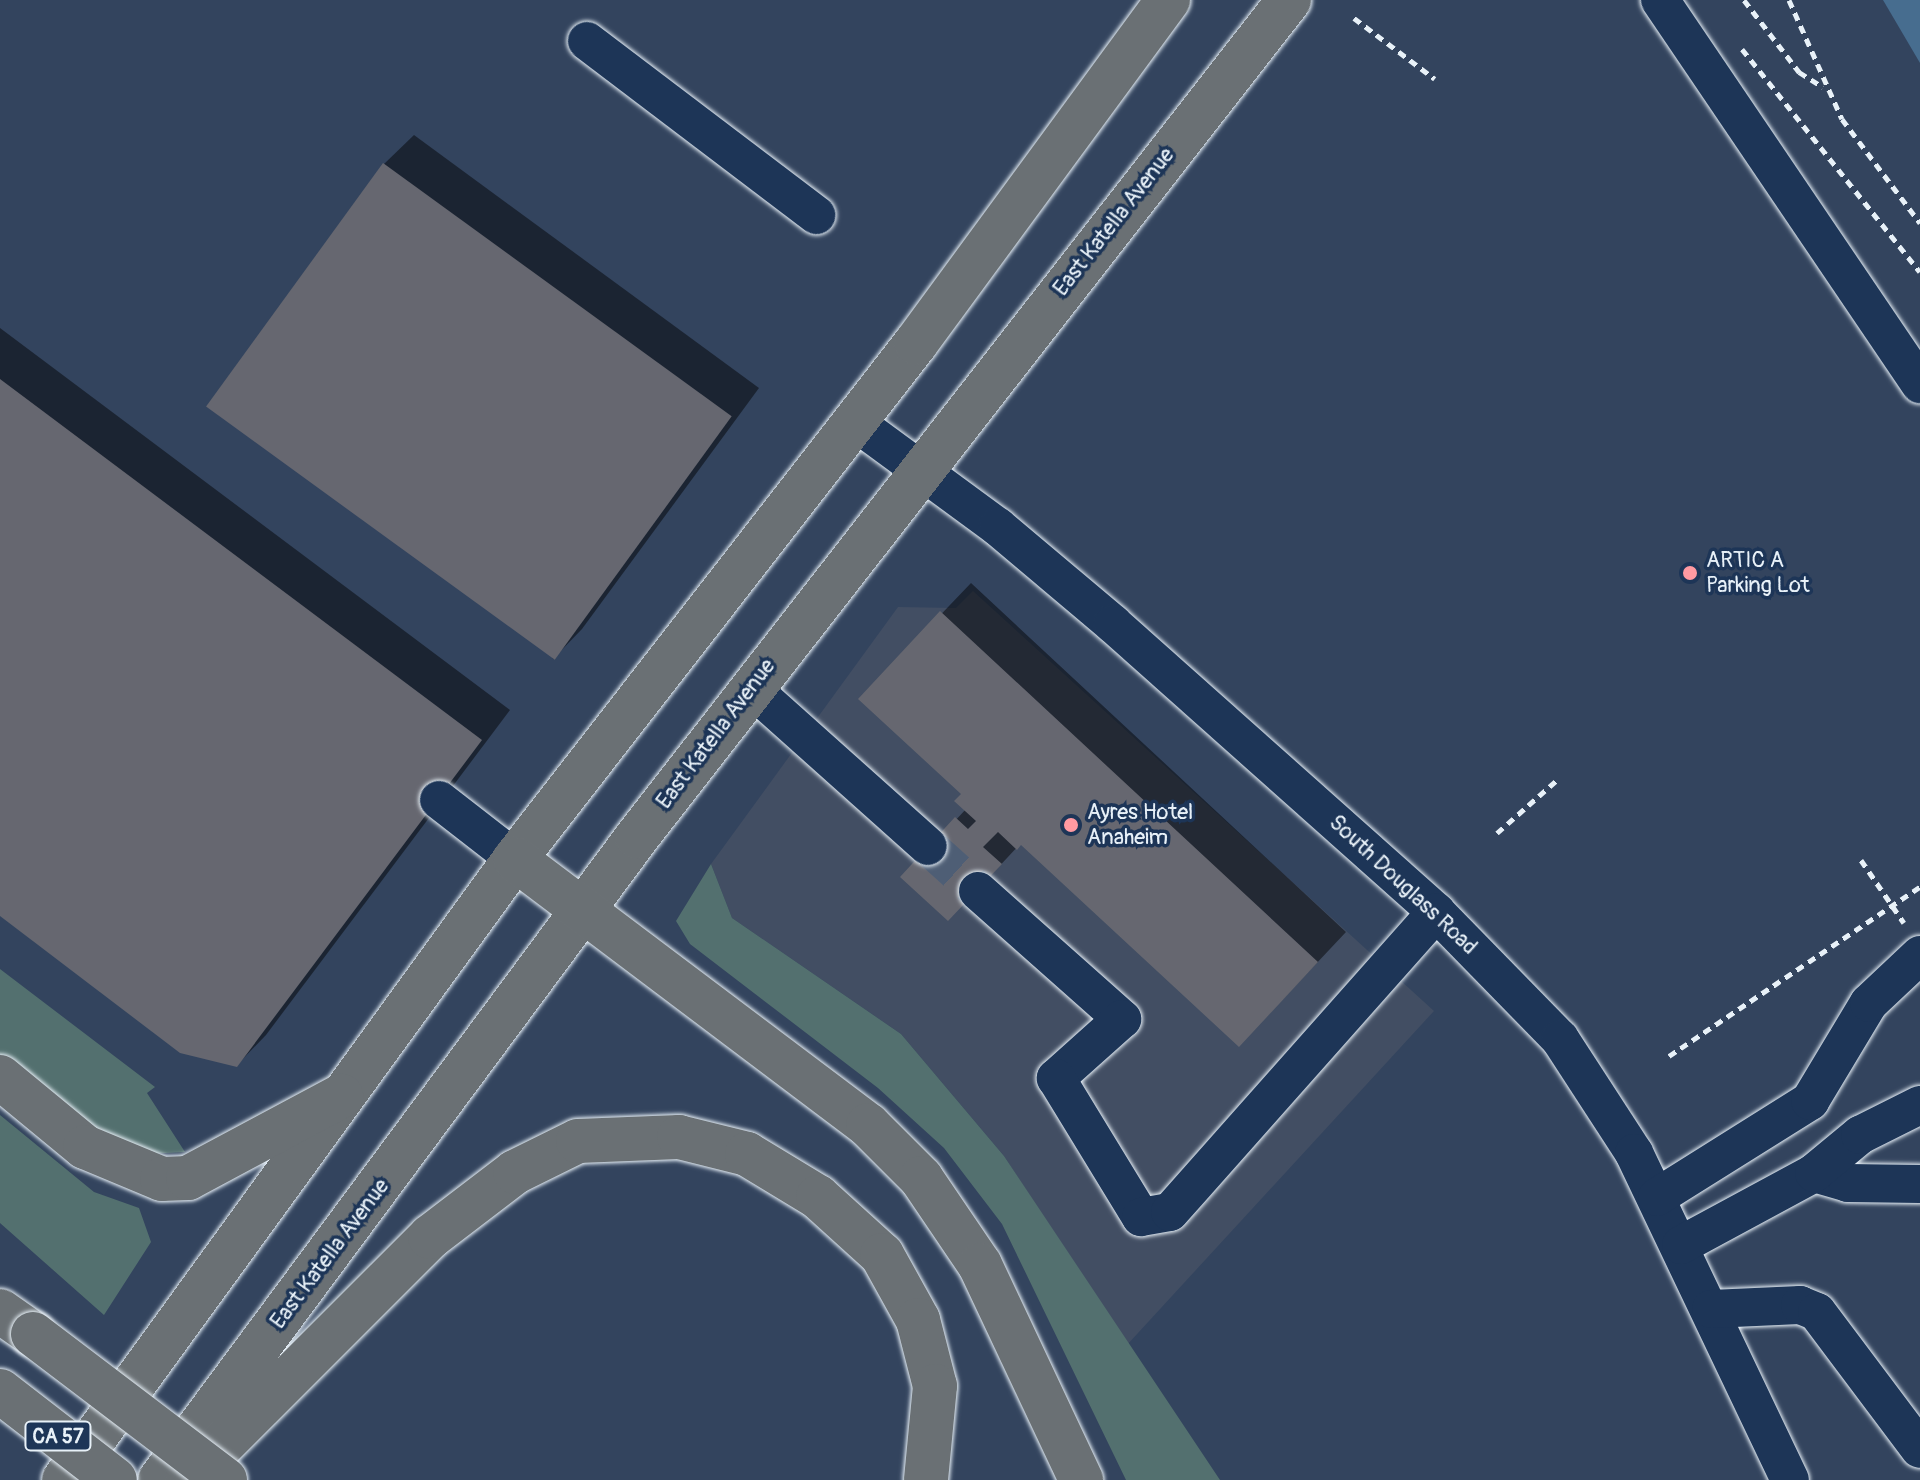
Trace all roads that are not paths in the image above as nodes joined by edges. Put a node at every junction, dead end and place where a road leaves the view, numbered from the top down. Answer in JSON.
{"nodes":[{"id":1,"x":1168,"y":0,"type":"edge"},
{"id":2,"x":1289,"y":0,"type":"edge"},
{"id":3,"x":1660,"y":0,"type":"edge"},
{"id":4,"x":587,"y":41,"type":"dead end"},
{"id":5,"x":816,"y":215,"type":"dead end"},
{"id":6,"x":1920,"y":384,"type":"edge"},
{"id":7,"x":855,"y":422,"type":"junction"},
{"id":8,"x":920,"y":470,"type":"junction"},
{"id":9,"x":751,"y":688,"type":"junction"},
{"id":10,"x":439,"y":800,"type":"dead end"},
{"id":11,"x":928,"y":846,"type":"tunnel mouth"},
{"id":12,"x":515,"y":859,"type":"junction"},
{"id":13,"x":978,"y":891,"type":"tunnel mouth"},
{"id":14,"x":583,"y":910,"type":"junction"},
{"id":15,"x":1436,"y":912,"type":"junction"},
{"id":16,"x":1916,"y":945,"type":"edge"},
{"id":17,"x":0,"y":1077,"type":"edge"},
{"id":18,"x":341,"y":1096,"type":"junction"},
{"id":19,"x":1920,"y":1105,"type":"edge"},
{"id":20,"x":1814,"y":1173,"type":"junction"},
{"id":21,"x":1920,"y":1184,"type":"edge"},
{"id":22,"x":1657,"y":1197,"type":"junction"},
{"id":23,"x":1681,"y":1245,"type":"junction"},
{"id":24,"x":1711,"y":1309,"type":"junction"},
{"id":25,"x":16,"y":1322,"type":"edge"},
{"id":26,"x":0,"y":1391,"type":"edge"},
{"id":27,"x":1920,"y":1449,"type":"edge"},
{"id":28,"x":64,"y":1480,"type":"edge"},
{"id":29,"x":115,"y":1480,"type":"edge"},
{"id":30,"x":160,"y":1480,"type":"edge"},
{"id":31,"x":187,"y":1480,"type":"edge"},
{"id":32,"x":225,"y":1480,"type":"edge"},
{"id":33,"x":926,"y":1480,"type":"edge"},
{"id":34,"x":1081,"y":1480,"type":"edge"},
{"id":35,"x":1790,"y":1480,"type":"edge"}],
"edges":[{"from":1,"to":7,"type":"main road"},
{"from":2,"to":8,"type":"main road","name":"East Katella Avenue"},
{"from":3,"to":6,"type":"street"},
{"from":4,"to":5,"type":"street"},
{"from":7,"to":8,"type":"street","name":"South Douglass Road"},
{"from":7,"to":12,"type":"main road"},
{"from":8,"to":9,"type":"main road","name":"East Katella Avenue"},
{"from":8,"to":15,"type":"street","name":"South Douglass Road"},
{"from":9,"to":11,"type":"street"},
{"from":9,"to":14,"type":"main road","name":"East Katella Avenue"},
{"from":10,"to":12,"type":"street"},
{"from":12,"to":14,"type":"main road"},
{"from":12,"to":18,"type":"main road"},
{"from":13,"to":15,"type":"street"},
{"from":14,"to":30,"type":"main road","name":"East Katella Avenue"},
{"from":14,"to":34,"type":"main road"},
{"from":15,"to":22,"type":"street","name":"South Douglass Road"},
{"from":16,"to":22,"type":"street"},
{"from":17,"to":18,"type":"main road"},
{"from":18,"to":28,"type":"main road"},
{"from":19,"to":20,"type":"street"},
{"from":20,"to":21,"type":"street"},
{"from":20,"to":23,"type":"street"},
{"from":22,"to":23,"type":"street","name":"South Douglass Road"},
{"from":23,"to":24,"type":"street","name":"South Douglass Road"},
{"from":24,"to":27,"type":"street"},
{"from":24,"to":35,"type":"street","name":"South Douglass Road"},
{"from":25,"to":32,"type":"main road","bridge":true},
{"from":26,"to":29,"type":"main road","number":"CA 57","bridge":true},
{"from":31,"to":33,"type":"main road"}]}
